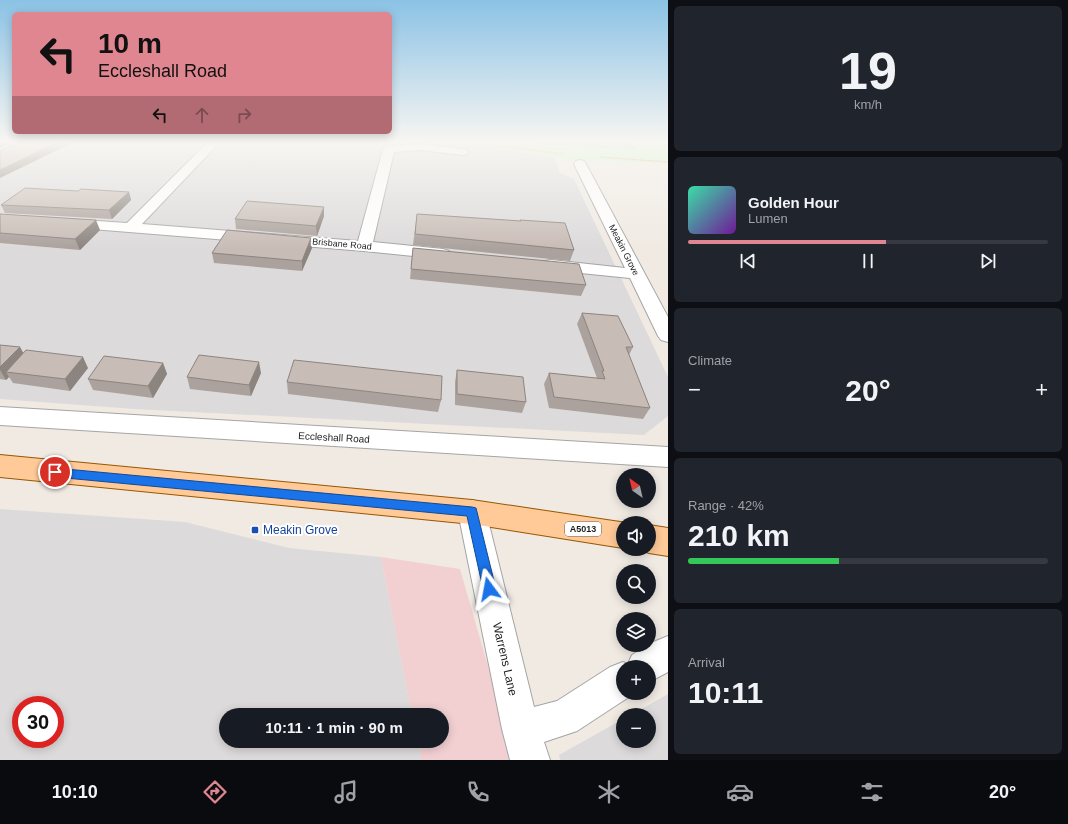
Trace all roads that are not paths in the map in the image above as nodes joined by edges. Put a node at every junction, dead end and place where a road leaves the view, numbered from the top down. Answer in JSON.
{"nodes":[{"id":1,"x":178,"y":178,"type":"edge"},
{"id":2,"x":381,"y":178,"type":"edge"},
{"id":3,"x":587,"y":178,"type":"edge"},
{"id":4,"x":54,"y":222,"type":"edge"},
{"id":5,"x":132,"y":226,"type":"junction"},
{"id":6,"x":364,"y":246,"type":"junction"},
{"id":7,"x":457,"y":255,"type":"edge"},
{"id":8,"x":535,"y":264,"type":"edge"},
{"id":9,"x":636,"y":274,"type":"junction"},
{"id":10,"x":668,"y":336,"type":"edge"},
{"id":11,"x":0,"y":416,"type":"edge"},
{"id":12,"x":668,"y":457,"type":"edge"},
{"id":13,"x":0,"y":466,"type":"edge"},
{"id":14,"x":472,"y":512,"type":"junction"},
{"id":15,"x":616,"y":534,"type":"edge"},
{"id":16,"x":656,"y":540,"type":"edge"},
{"id":17,"x":668,"y":542,"type":"edge"},
{"id":18,"x":668,"y":654,"type":"edge"},
{"id":19,"x":655,"y":660,"type":"edge"},
{"id":20,"x":616,"y":685,"type":"edge"},
{"id":21,"x":526,"y":744,"type":"edge"}],
"edges":[{"from":1,"to":5,"type":"street"},
{"from":2,"to":6,"type":"street"},
{"from":3,"to":9,"type":"street","name":"Meakin Grove"},
{"from":4,"to":5,"type":"street","name":"Brisbane Road"},
{"from":5,"to":6,"type":"street","name":"Brisbane Road"},
{"from":6,"to":7,"type":"street","name":"Brisbane Road"},
{"from":8,"to":9,"type":"street"},
{"from":9,"to":10,"type":"street","name":"Meakin Grove"},
{"from":11,"to":12,"type":"street","name":"Eccleshall Road"},
{"from":13,"to":14,"type":"main road","number":"A5013"},
{"from":14,"to":15,"type":"main road","number":"A5013"},
{"from":14,"to":21,"type":"street","name":"Warrens Lane"},
{"from":16,"to":17,"type":"main road"},
{"from":18,"to":19,"type":"street"},
{"from":20,"to":21,"type":"street"}]}
